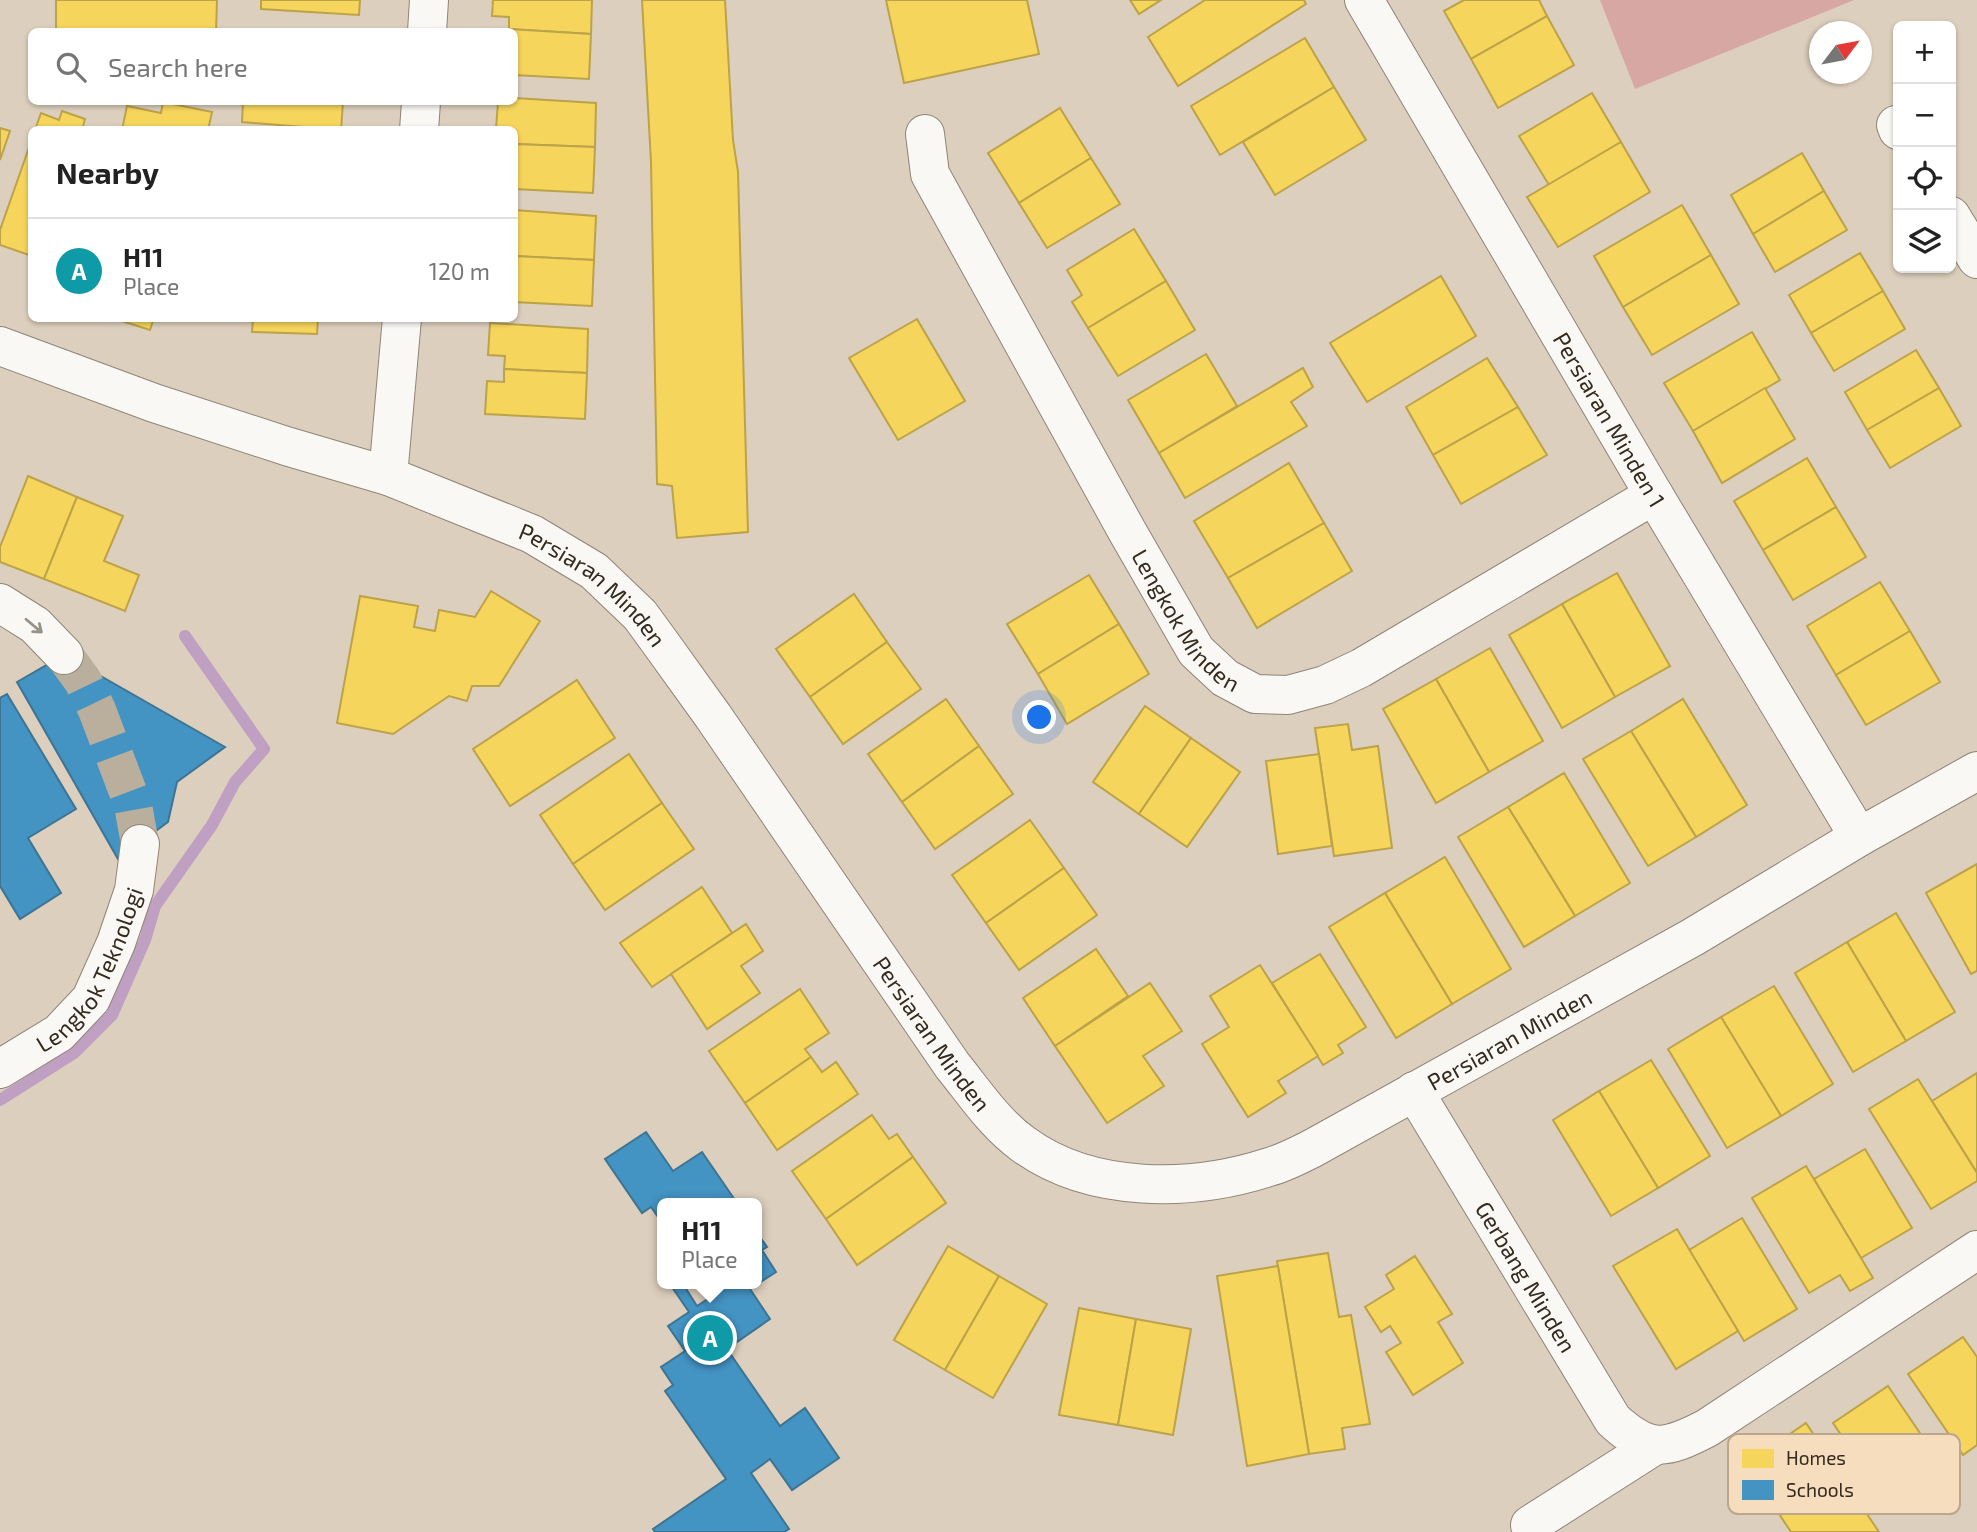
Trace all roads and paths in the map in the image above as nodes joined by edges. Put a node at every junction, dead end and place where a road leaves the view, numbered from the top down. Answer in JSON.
{"nodes":[{"id":1,"x":429,"y":0,"type":"edge"},
{"id":2,"x":1364,"y":0,"type":"edge"},
{"id":3,"x":427,"y":28,"type":"edge"},
{"id":4,"x":421,"y":105,"type":"edge"},
{"id":5,"x":419,"y":126,"type":"edge"},
{"id":6,"x":925,"y":134,"type":"dead end"},
{"id":7,"x":1956,"y":224,"type":"edge"},
{"id":8,"x":1977,"y":259,"type":"edge"},
{"id":9,"x":402,"y":322,"type":"edge"},
{"id":10,"x":0,"y":346,"type":"edge"},
{"id":11,"x":388,"y":476,"type":"junction"},
{"id":12,"x":1654,"y":495,"type":"junction"},
{"id":13,"x":0,"y":603,"type":"edge"},
{"id":14,"x":64,"y":655,"type":"tunnel mouth"},
{"id":15,"x":1977,"y":771,"type":"edge"},
{"id":16,"x":1859,"y":836,"type":"junction"},
{"id":17,"x":140,"y":844,"type":"tunnel mouth"},
{"id":18,"x":0,"y":1069,"type":"edge"},
{"id":19,"x":1414,"y":1091,"type":"junction"},
{"id":20,"x":1977,"y":1250,"type":"edge"},
{"id":21,"x":1654,"y":1446,"type":"junction"},
{"id":22,"x":1530,"y":1525,"type":"dead end"}],
"edges":[{"from":1,"to":3,"type":"street"},
{"from":2,"to":12,"type":"street","name":"Persiaran Minden 1"},
{"from":4,"to":5,"type":"street"},
{"from":6,"to":12,"type":"street","name":"Lengkok Minden"},
{"from":7,"to":8,"type":"street"},
{"from":9,"to":11,"type":"street"},
{"from":10,"to":11,"type":"street","name":"Persiaran Minden"},
{"from":11,"to":19,"type":"street","name":"Persiaran Minden"},
{"from":12,"to":16,"type":"street","name":"Persiaran Minden 1"},
{"from":13,"to":14,"type":"street","one_way":true},
{"from":15,"to":16,"type":"street","name":"Persiaran Minden"},
{"from":16,"to":19,"type":"street","name":"Persiaran Minden"},
{"from":17,"to":18,"type":"street","name":"Lengkok Teknologi"},
{"from":19,"to":21,"type":"street","name":"Gerbang Minden"},
{"from":20,"to":21,"type":"street"},
{"from":21,"to":22,"type":"street"}]}
